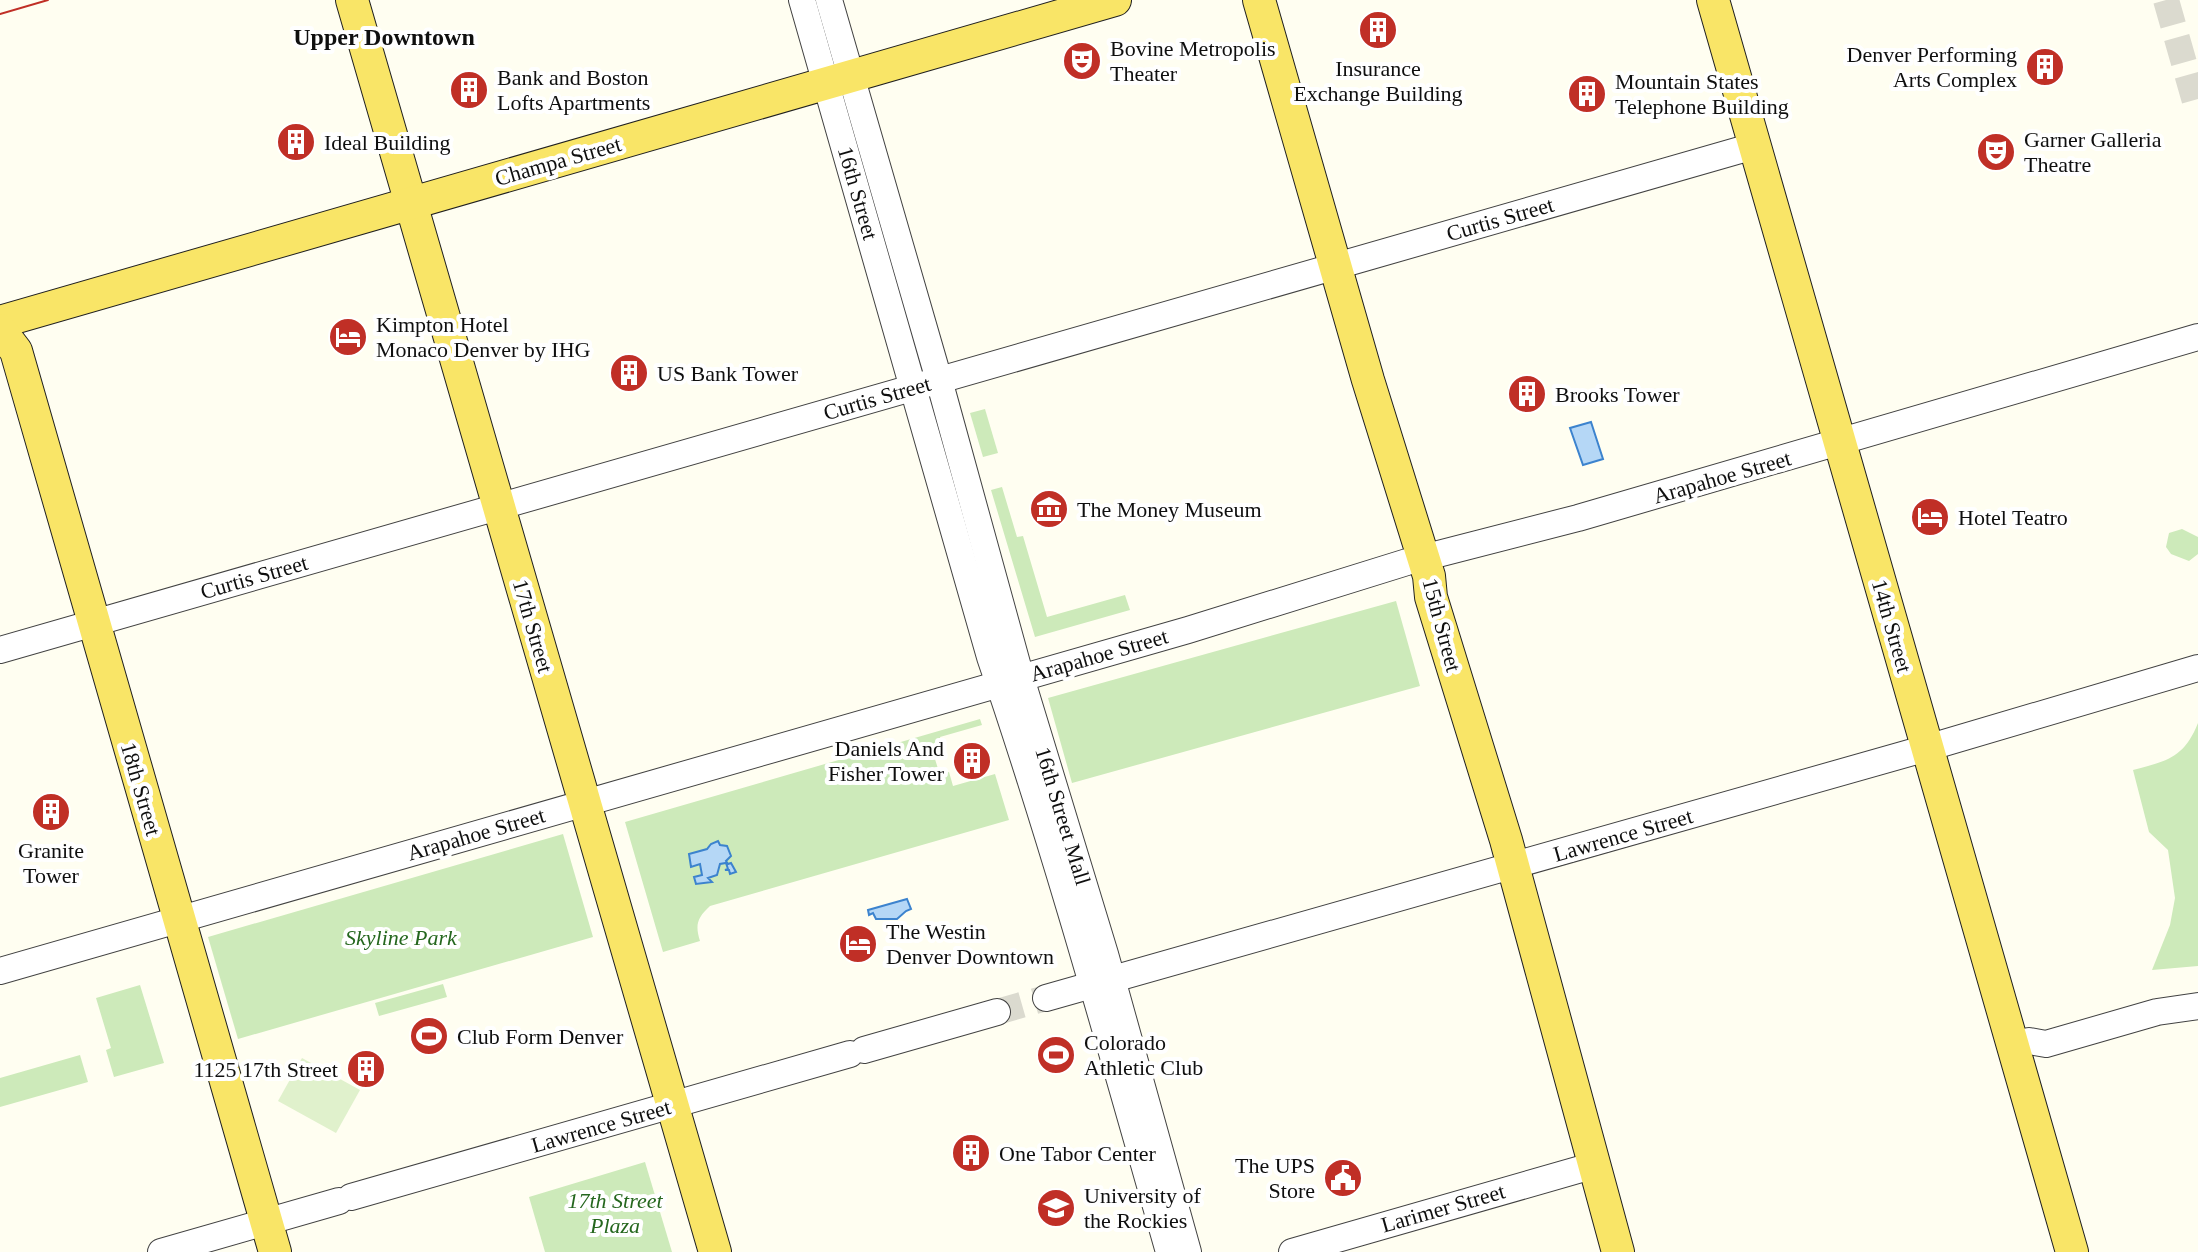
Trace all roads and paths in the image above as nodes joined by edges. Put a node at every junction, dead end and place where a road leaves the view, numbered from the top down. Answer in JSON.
{"nodes":[{"id":1,"x":352,"y":0,"type":"edge"},
{"id":2,"x":802,"y":0,"type":"edge"},
{"id":3,"x":829,"y":0,"type":"edge"},
{"id":4,"x":1115,"y":0,"type":"edge"},
{"id":5,"x":1259,"y":0,"type":"edge"},
{"id":6,"x":1713,"y":0,"type":"edge"},
{"id":7,"x":839,"y":80,"type":"junction"},
{"id":8,"x":1754,"y":146,"type":"junction"},
{"id":9,"x":411,"y":204,"type":"junction"},
{"id":10,"x":1335,"y":267,"type":"junction"},
{"id":11,"x":0,"y":322,"type":"edge"},
{"id":12,"x":0,"y":330,"type":"edge"},
{"id":13,"x":2198,"y":337,"type":"edge"},
{"id":14,"x":939,"y":380,"type":"junction"},
{"id":15,"x":913,"y":386,"type":"junction"},
{"id":16,"x":1839,"y":443,"type":"junction"},
{"id":17,"x":499,"y":507,"type":"junction"},
{"id":18,"x":1423,"y":558,"type":"junction"},
{"id":19,"x":93,"y":624,"type":"junction"},
{"id":20,"x":0,"y":650,"type":"edge"},
{"id":21,"x":2198,"y":668,"type":"edge"},
{"id":22,"x":1010,"y":681,"type":"junction"},
{"id":23,"x":1927,"y":748,"type":"junction"},
{"id":24,"x":584,"y":803,"type":"junction"},
{"id":25,"x":1513,"y":866,"type":"junction"},
{"id":26,"x":178,"y":920,"type":"junction"},
{"id":27,"x":0,"y":971,"type":"edge"},
{"id":28,"x":1102,"y":982,"type":"junction"},
{"id":29,"x":1046,"y":998,"type":"tunnel mouth"},
{"id":30,"x":2198,"y":1006,"type":"edge"},
{"id":31,"x":997,"y":1012,"type":"tunnel mouth"},
{"id":32,"x":2012,"y":1044,"type":"junction"},
{"id":33,"x":672,"y":1105,"type":"junction"},
{"id":34,"x":1595,"y":1165,"type":"junction"},
{"id":35,"x":270,"y":1237,"type":"edge"},
{"id":36,"x":161,"y":1252,"type":"edge"},
{"id":37,"x":715,"y":1252,"type":"edge"},
{"id":38,"x":1169,"y":1252,"type":"edge"},
{"id":39,"x":1188,"y":1252,"type":"edge"},
{"id":40,"x":1292,"y":1252,"type":"edge"},
{"id":41,"x":1618,"y":1252,"type":"edge"},
{"id":42,"x":2072,"y":1252,"type":"edge"}],
"edges":[{"from":1,"to":9,"type":"main road","name":"17th Street"},
{"from":2,"to":7,"type":"street","name":"16th Street"},
{"from":3,"to":7,"type":"street","name":"16th Street"},
{"from":4,"to":7,"type":"main road","name":"Champa Street"},
{"from":5,"to":10,"type":"main road","name":"15th Street"},
{"from":6,"to":8,"type":"main road","name":"14th Street"},
{"from":7,"to":9,"type":"main road","name":"Champa Street"},
{"from":7,"to":14,"type":"street","name":"16th Street"},
{"from":7,"to":15,"type":"street","name":"16th Street"},
{"from":8,"to":10,"type":"street","name":"Curtis Street"},
{"from":8,"to":16,"type":"main road","name":"14th Street"},
{"from":9,"to":11,"type":"main road","name":"Champa Street"},
{"from":9,"to":17,"type":"main road","name":"17th Street"},
{"from":10,"to":14,"type":"street","name":"Curtis Street"},
{"from":10,"to":18,"type":"main road","name":"15th Street"},
{"from":12,"to":19,"type":"main road","name":"18th Street"},
{"from":13,"to":16,"type":"street","name":"Arapahoe Street"},
{"from":14,"to":15,"type":"street","name":"Curtis Street"},
{"from":14,"to":22,"type":"street","name":"16th Street Mall"},
{"from":15,"to":17,"type":"street","name":"Curtis Street"},
{"from":15,"to":22,"type":"street","name":"16th Street Mall"},
{"from":16,"to":18,"type":"street","name":"Arapahoe Street"},
{"from":16,"to":23,"type":"main road","name":"14th Street"},
{"from":17,"to":19,"type":"street","name":"Curtis Street"},
{"from":17,"to":24,"type":"main road","name":"17th Street"},
{"from":18,"to":22,"type":"street","name":"Arapahoe Street"},
{"from":18,"to":25,"type":"main road","name":"15th Street"},
{"from":19,"to":20,"type":"street","name":"Curtis Street"},
{"from":19,"to":26,"type":"main road","name":"18th Street"},
{"from":21,"to":23,"type":"street","name":"Lawrence Street"},
{"from":22,"to":24,"type":"street","name":"Arapahoe Street"},
{"from":22,"to":28,"type":"street","name":"16th Street Mall"},
{"from":23,"to":25,"type":"street","name":"Lawrence Street"},
{"from":23,"to":32,"type":"main road","name":"14th Street"},
{"from":24,"to":26,"type":"street","name":"Arapahoe Street"},
{"from":24,"to":33,"type":"main road","name":"17th Street"},
{"from":25,"to":28,"type":"street","name":"Lawrence Street"},
{"from":25,"to":34,"type":"main road","name":"15th Street"},
{"from":26,"to":27,"type":"street","name":"Arapahoe Street"},
{"from":26,"to":35,"type":"main road","name":"18th Street"},
{"from":28,"to":29,"type":"street","name":"Lawrence Street"},
{"from":28,"to":38,"type":"street","name":"16th Street Mall"},
{"from":28,"to":39,"type":"street","name":"16th Street Mall"},
{"from":30,"to":32,"type":"street"},
{"from":31,"to":33,"type":"street","name":"Lawrence Street"},
{"from":32,"to":42,"type":"main road","name":"14th Street"},
{"from":33,"to":35,"type":"street","name":"Lawrence Street"},
{"from":33,"to":37,"type":"main road","name":"17th Street"},
{"from":34,"to":40,"type":"street","name":"Larimer Street"},
{"from":34,"to":41,"type":"main road","name":"15th Street"},
{"from":35,"to":36,"type":"street","name":"Lawrence Street"}]}
